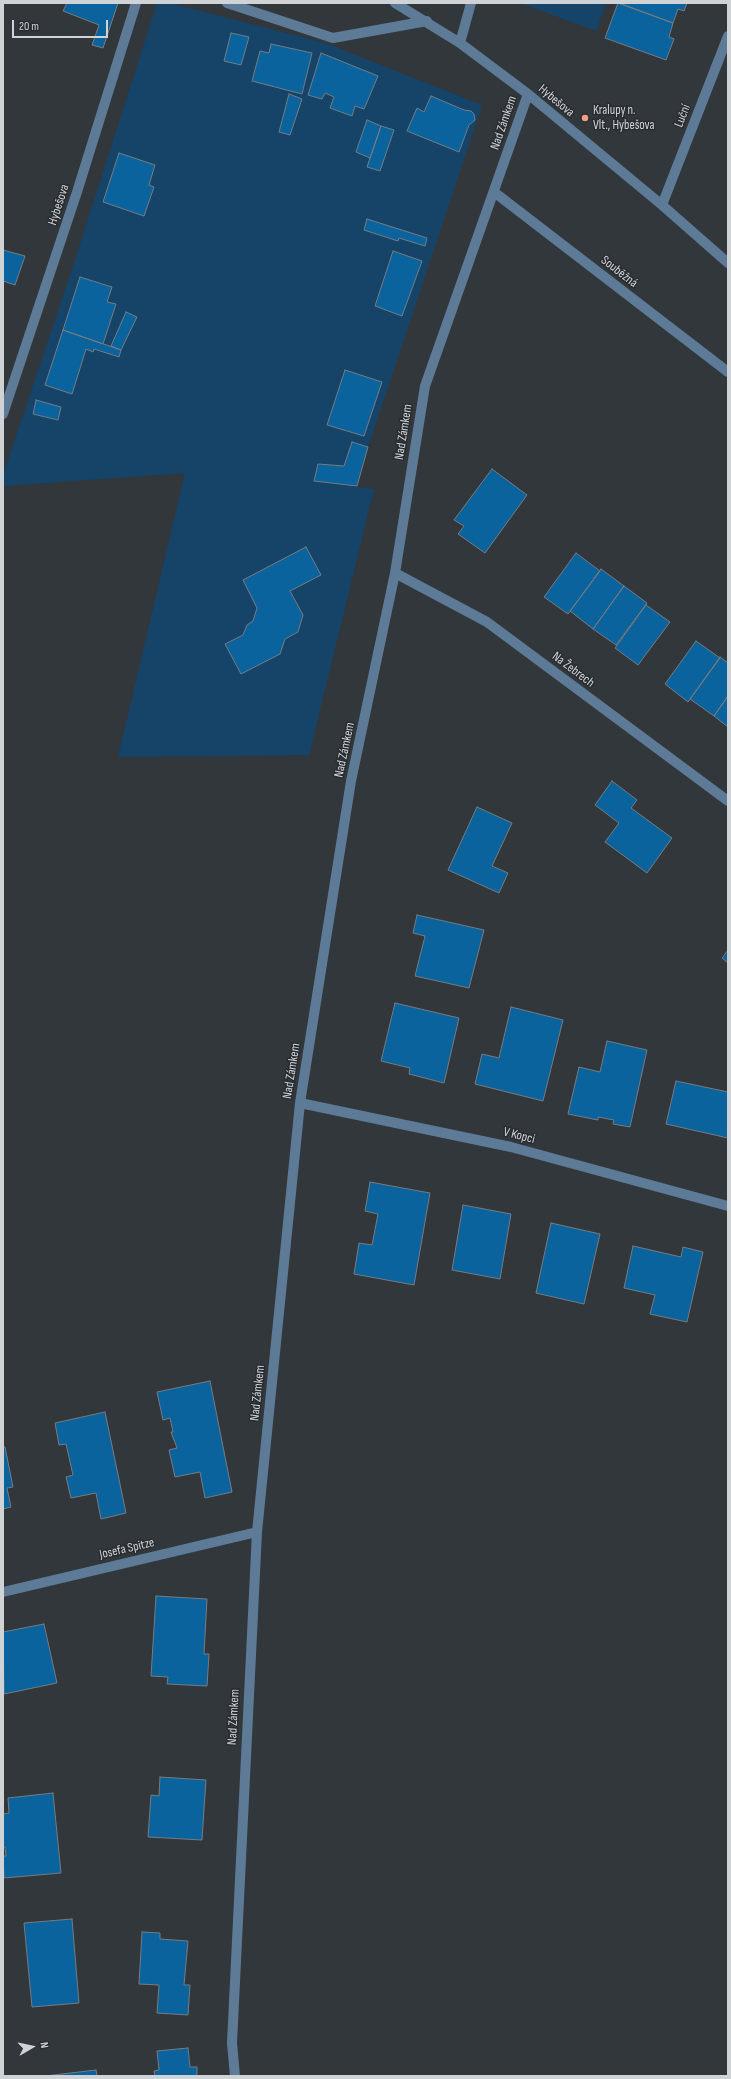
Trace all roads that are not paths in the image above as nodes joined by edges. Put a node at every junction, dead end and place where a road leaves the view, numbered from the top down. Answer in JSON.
{"nodes":[{"id":1,"x":136,"y":3,"type":"edge"},
{"id":2,"x":228,"y":3,"type":"edge"},
{"id":3,"x":395,"y":3,"type":"edge"},
{"id":4,"x":472,"y":3,"type":"edge"},
{"id":5,"x":427,"y":21,"type":"junction"},
{"id":6,"x":728,"y":36,"type":"edge"},
{"id":7,"x":460,"y":43,"type":"junction"},
{"id":8,"x":528,"y":94,"type":"junction"},
{"id":9,"x":494,"y":192,"type":"junction"},
{"id":10,"x":662,"y":205,"type":"junction"},
{"id":11,"x":728,"y":263,"type":"edge"},
{"id":12,"x":728,"y":372,"type":"edge"},
{"id":13,"x":3,"y":414,"type":"edge"},
{"id":14,"x":395,"y":573,"type":"junction"},
{"id":15,"x":728,"y":801,"type":"edge"},
{"id":16,"x":300,"y":1103,"type":"junction"},
{"id":17,"x":728,"y":1206,"type":"edge"},
{"id":18,"x":257,"y":1532,"type":"junction"},
{"id":19,"x":3,"y":1592,"type":"edge"},
{"id":20,"x":235,"y":2076,"type":"edge"}],
"edges":[{"from":1,"to":13,"type":"street","name":"Hybešova"},
{"from":2,"to":5,"type":"street"},
{"from":3,"to":5,"type":"street","name":"Hybešova"},
{"from":4,"to":7,"type":"street"},
{"from":5,"to":7,"type":"street","name":"Hybešova"},
{"from":6,"to":10,"type":"street","name":"Luční"},
{"from":7,"to":8,"type":"street","name":"Hybešova"},
{"from":8,"to":9,"type":"street","name":"Nad Zámkem"},
{"from":8,"to":10,"type":"street","name":"Hybešova"},
{"from":9,"to":12,"type":"street","name":"Souběžná"},
{"from":9,"to":14,"type":"street","name":"Nad Zámkem"},
{"from":10,"to":11,"type":"street","name":"Hybešova"},
{"from":14,"to":15,"type":"street","name":"Na Žebrech"},
{"from":14,"to":16,"type":"street","name":"Nad Zámkem"},
{"from":16,"to":17,"type":"street","name":"V Kopci"},
{"from":16,"to":18,"type":"street","name":"Nad Zámkem"},
{"from":18,"to":19,"type":"street","name":"Josefa Spitze"},
{"from":18,"to":20,"type":"street","name":"Nad Zámkem"}]}
